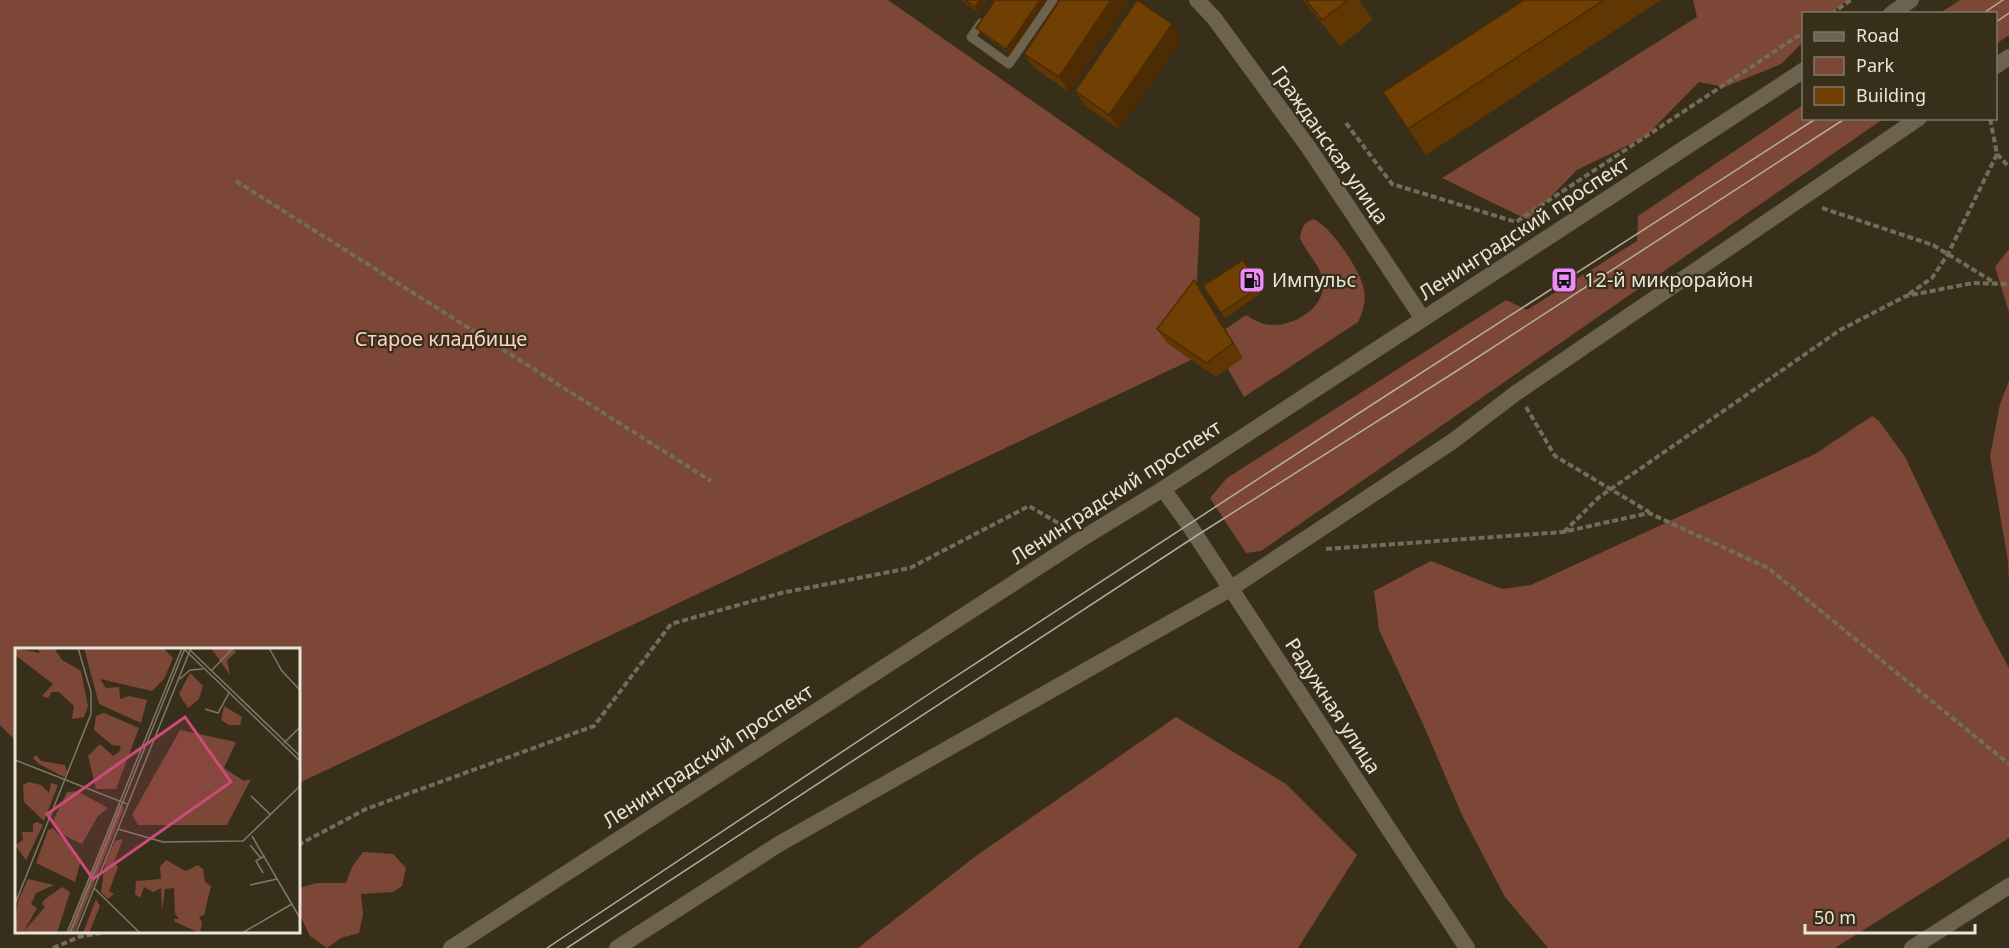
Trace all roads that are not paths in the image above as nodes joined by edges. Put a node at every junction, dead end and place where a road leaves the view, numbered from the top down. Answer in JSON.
{"nodes":[{"id":1,"x":1053,"y":0,"type":"edge"},
{"id":2,"x":1197,"y":0,"type":"edge"},
{"id":3,"x":1911,"y":0,"type":"edge"},
{"id":4,"x":1894,"y":12,"type":"edge"},
{"id":5,"x":981,"y":23,"type":"edge"},
{"id":6,"x":1802,"y":71,"type":"edge"},
{"id":7,"x":1916,"y":120,"type":"edge"},
{"id":8,"x":1423,"y":319,"type":"junction"},
{"id":9,"x":1163,"y":489,"type":"junction"},
{"id":10,"x":1230,"y":589,"type":"junction"},
{"id":11,"x":2009,"y":886,"type":"edge"},
{"id":12,"x":451,"y":948,"type":"edge"},
{"id":13,"x":617,"y":948,"type":"edge"},
{"id":14,"x":1467,"y":948,"type":"edge"},
{"id":15,"x":1912,"y":948,"type":"edge"}],
"edges":[{"from":1,"to":5,"type":"lane"},
{"from":2,"to":8,"type":"main road","name":"Гражданская улица"},
{"from":3,"to":4,"type":"main road"},
{"from":6,"to":8,"type":"main road","name":"Ленинградский проспект"},
{"from":7,"to":10,"type":"main road"},
{"from":8,"to":9,"type":"main road","name":"Ленинградский проспект"},
{"from":9,"to":10,"type":"main road","name":"Радужная улица"},
{"from":9,"to":12,"type":"main road","name":"Ленинградский проспект"},
{"from":10,"to":13,"type":"main road"},
{"from":10,"to":14,"type":"main road","name":"Радужная улица"},
{"from":11,"to":15,"type":"main road"}]}
